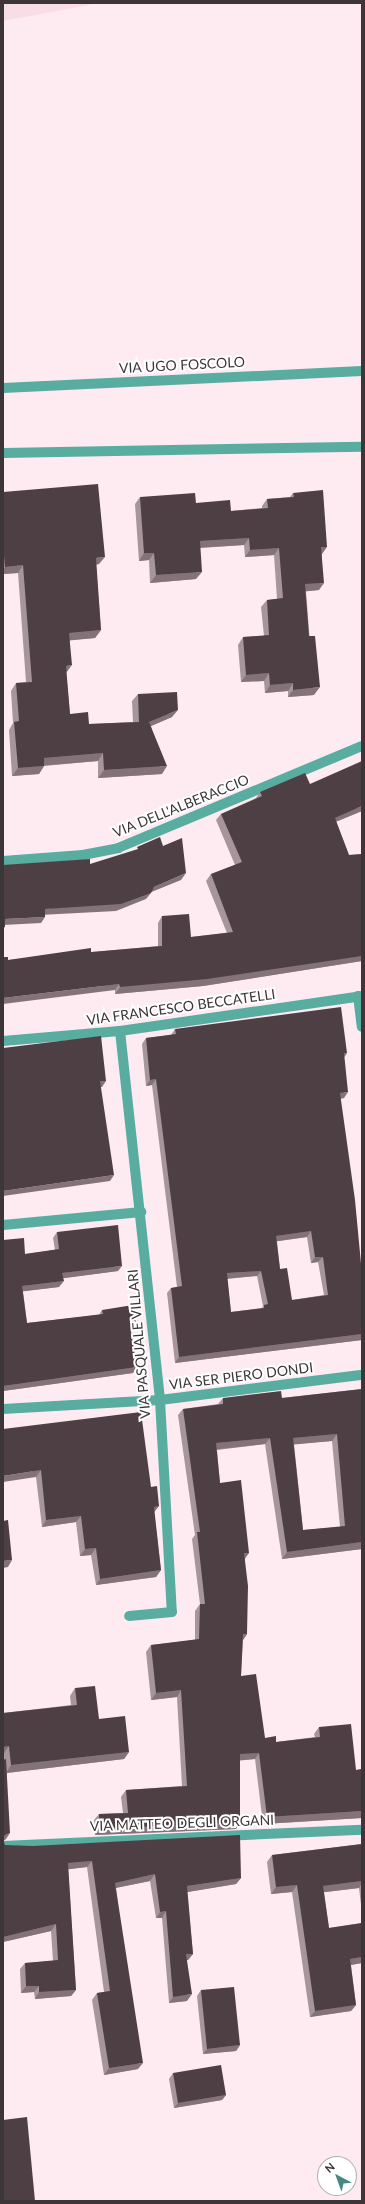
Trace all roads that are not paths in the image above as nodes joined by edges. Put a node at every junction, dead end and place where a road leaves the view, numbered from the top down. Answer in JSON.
{"nodes":[{"id":1,"x":362,"y":371,"type":"edge"},
{"id":2,"x":3,"y":388,"type":"edge"},
{"id":3,"x":362,"y":447,"type":"edge"},
{"id":4,"x":3,"y":453,"type":"edge"},
{"id":5,"x":362,"y":746,"type":"edge"},
{"id":6,"x":3,"y":861,"type":"edge"},
{"id":7,"x":360,"y":996,"type":"edge"},
{"id":8,"x":362,"y":1027,"type":"edge"},
{"id":9,"x":120,"y":1031,"type":"junction"},
{"id":10,"x":3,"y":1041,"type":"edge"},
{"id":11,"x":141,"y":1212,"type":"junction"},
{"id":12,"x":3,"y":1226,"type":"edge"},
{"id":13,"x":362,"y":1375,"type":"edge"},
{"id":14,"x":160,"y":1400,"type":"junction"},
{"id":15,"x":3,"y":1409,"type":"edge"},
{"id":16,"x":129,"y":1616,"type":"dead end"},
{"id":17,"x":362,"y":1830,"type":"edge"},
{"id":18,"x":3,"y":1846,"type":"edge"}],
"edges":[{"from":1,"to":2,"type":"street","name":"VIA UGO FOSCOLO"},
{"from":3,"to":4,"type":"street"},
{"from":5,"to":6,"type":"street","name":"VIA DELL'ALBERACCIO"},
{"from":7,"to":8,"type":"street"},
{"from":7,"to":9,"type":"street","name":"VIA FRANCESCO BECCATELLI"},
{"from":9,"to":10,"type":"street","name":"VIA FRANCESCO BECCATELLI"},
{"from":9,"to":11,"type":"street","name":"VIA PASQUALE VILLARI"},
{"from":11,"to":12,"type":"street"},
{"from":11,"to":14,"type":"street","name":"VIA PASQUALE VILLARI"},
{"from":13,"to":14,"type":"street","name":"VIA SER PIERO DONDI"},
{"from":14,"to":15,"type":"street","name":"VIA SER PIERO DONDI"},
{"from":14,"to":16,"type":"street","name":"VIA PASQUALE VILLARI"},
{"from":17,"to":18,"type":"street","name":"VIA MATTEO DEGLI ORGANI"}]}
